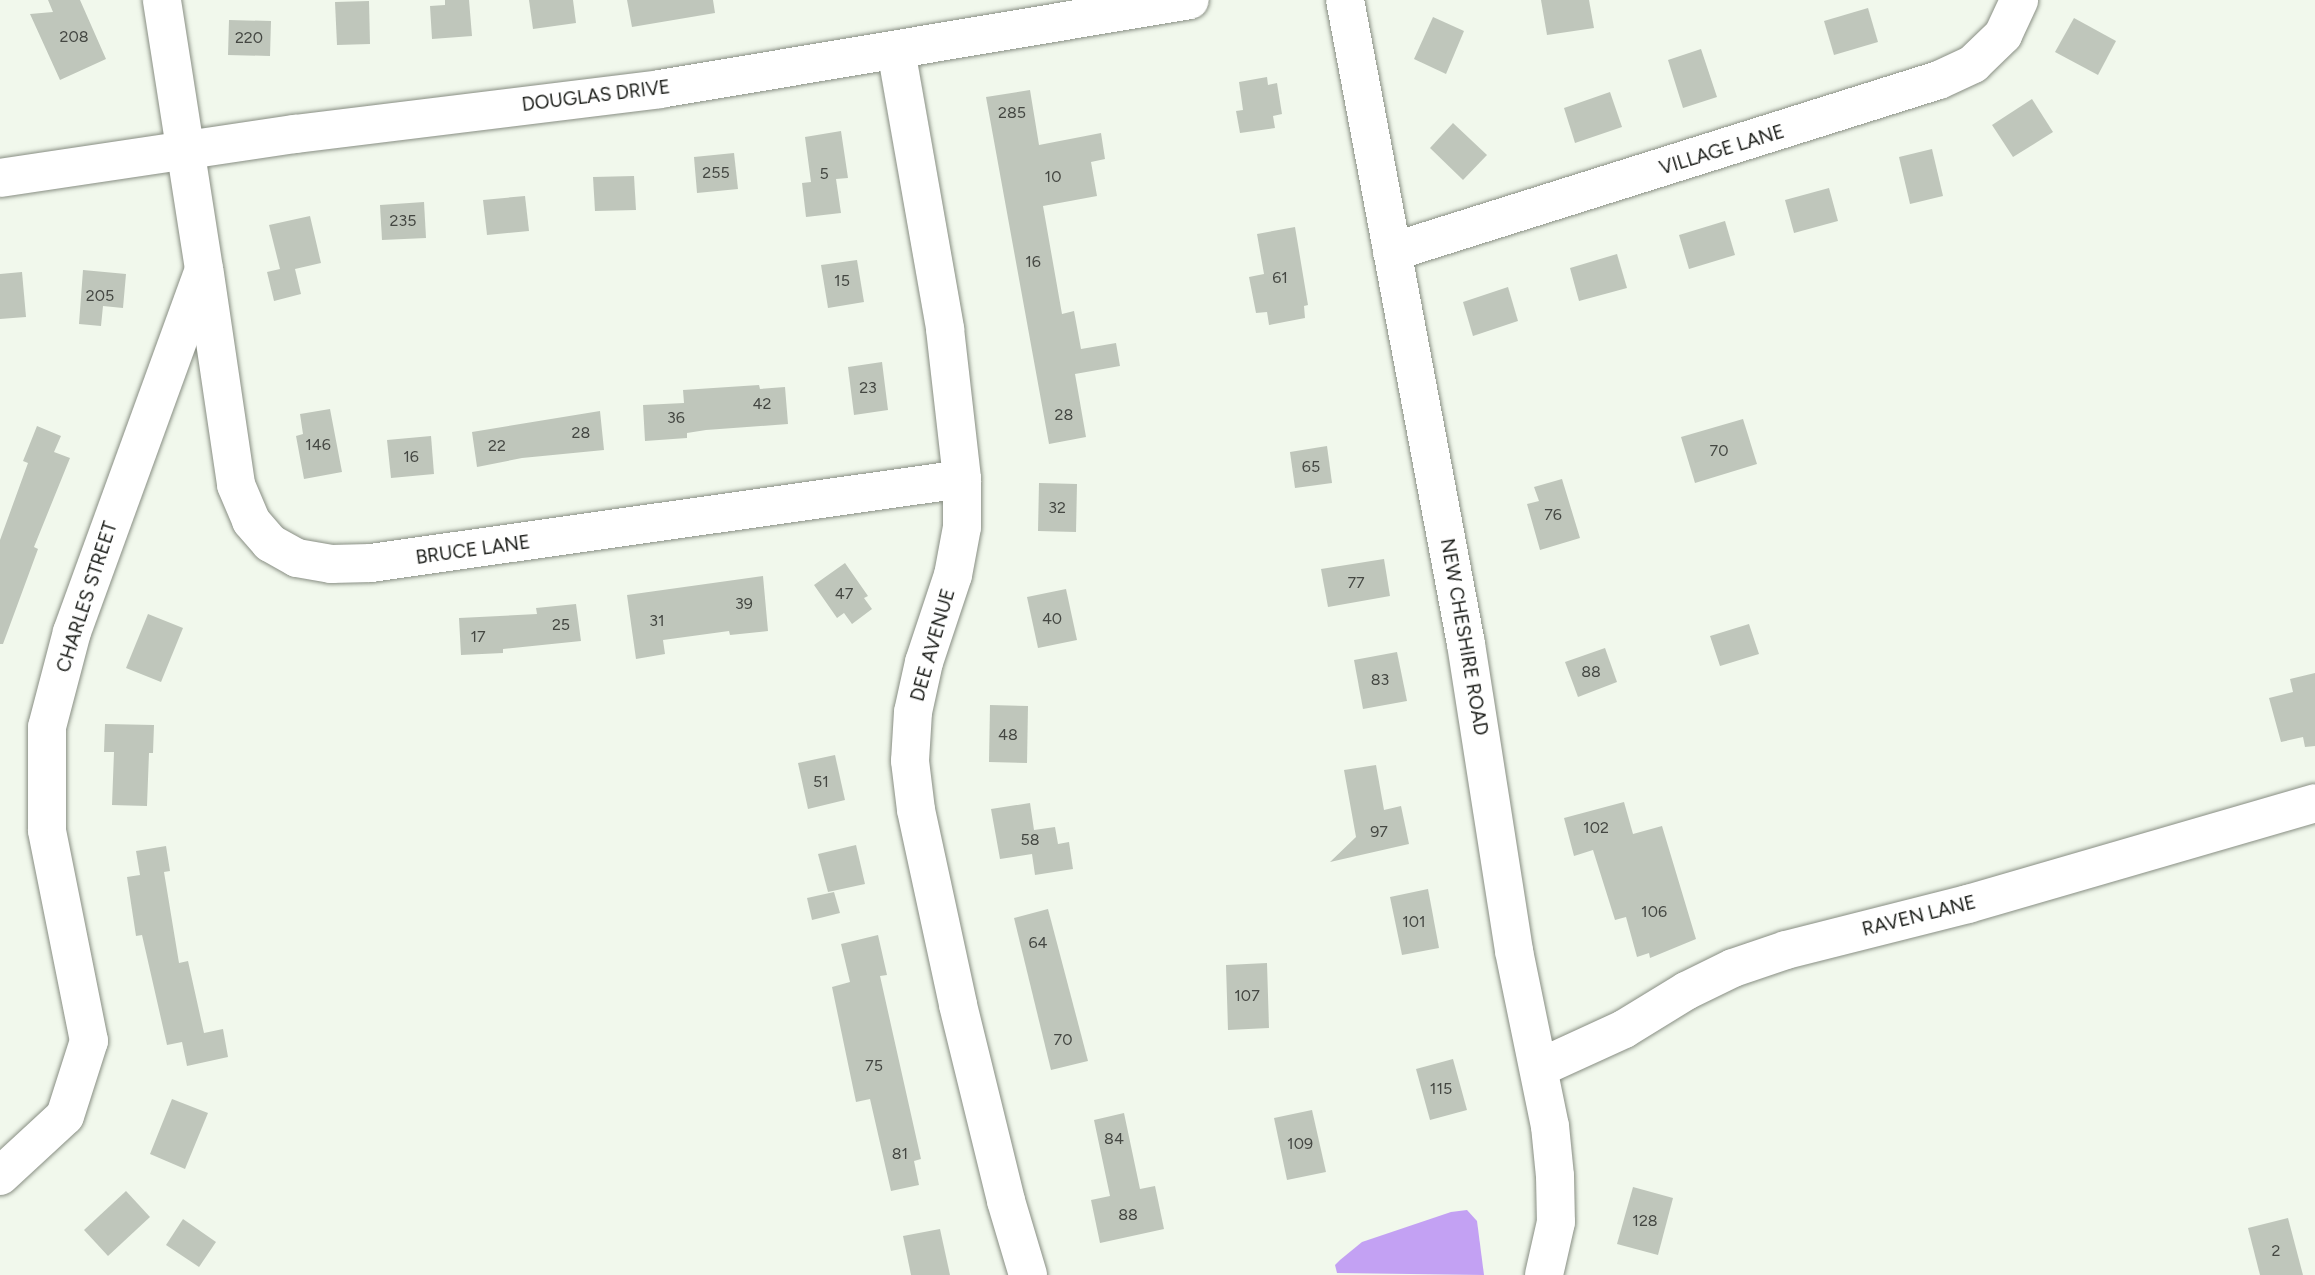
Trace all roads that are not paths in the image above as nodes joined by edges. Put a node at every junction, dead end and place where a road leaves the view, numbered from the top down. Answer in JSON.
{"nodes":[{"id":1,"x":162,"y":0,"type":"edge"},
{"id":2,"x":1189,"y":0,"type":"edge"},
{"id":3,"x":1345,"y":0,"type":"edge"},
{"id":4,"x":2018,"y":0,"type":"edge"},
{"id":5,"x":896,"y":50,"type":"junction"},
{"id":6,"x":186,"y":150,"type":"junction"},
{"id":7,"x":0,"y":178,"type":"edge"},
{"id":8,"x":1392,"y":252,"type":"junction"},
{"id":9,"x":204,"y":269,"type":"junction"},
{"id":10,"x":962,"y":479,"type":"junction"},
{"id":11,"x":2315,"y":803,"type":"edge"},
{"id":12,"x":1539,"y":1068,"type":"junction"},
{"id":13,"x":0,"y":1176,"type":"edge"},
{"id":14,"x":1028,"y":1275,"type":"edge"},
{"id":15,"x":1544,"y":1275,"type":"edge"}],
"edges":[{"from":1,"to":6,"type":"street","name":"CHARLES STREET"},
{"from":2,"to":5,"type":"street","name":"DOUGLAS DRIVE"},
{"from":3,"to":8,"type":"street","name":"NEW CHESHIRE ROAD"},
{"from":4,"to":8,"type":"street","name":"VILLAGE LANE"},
{"from":5,"to":6,"type":"street","name":"DOUGLAS DRIVE"},
{"from":5,"to":10,"type":"street","name":"DEE AVENUE"},
{"from":6,"to":7,"type":"street","name":"DOUGLAS DRIVE"},
{"from":6,"to":9,"type":"street","name":"CHARLES STREET"},
{"from":8,"to":12,"type":"street","name":"NEW CHESHIRE ROAD"},
{"from":9,"to":10,"type":"street","name":"BRUCE LANE"},
{"from":9,"to":13,"type":"street","name":"CHARLES STREET"},
{"from":10,"to":14,"type":"street","name":"DEE AVENUE"},
{"from":11,"to":12,"type":"street","name":"RAVEN LANE"},
{"from":12,"to":15,"type":"street","name":"NEW CHESHIRE ROAD"}]}
